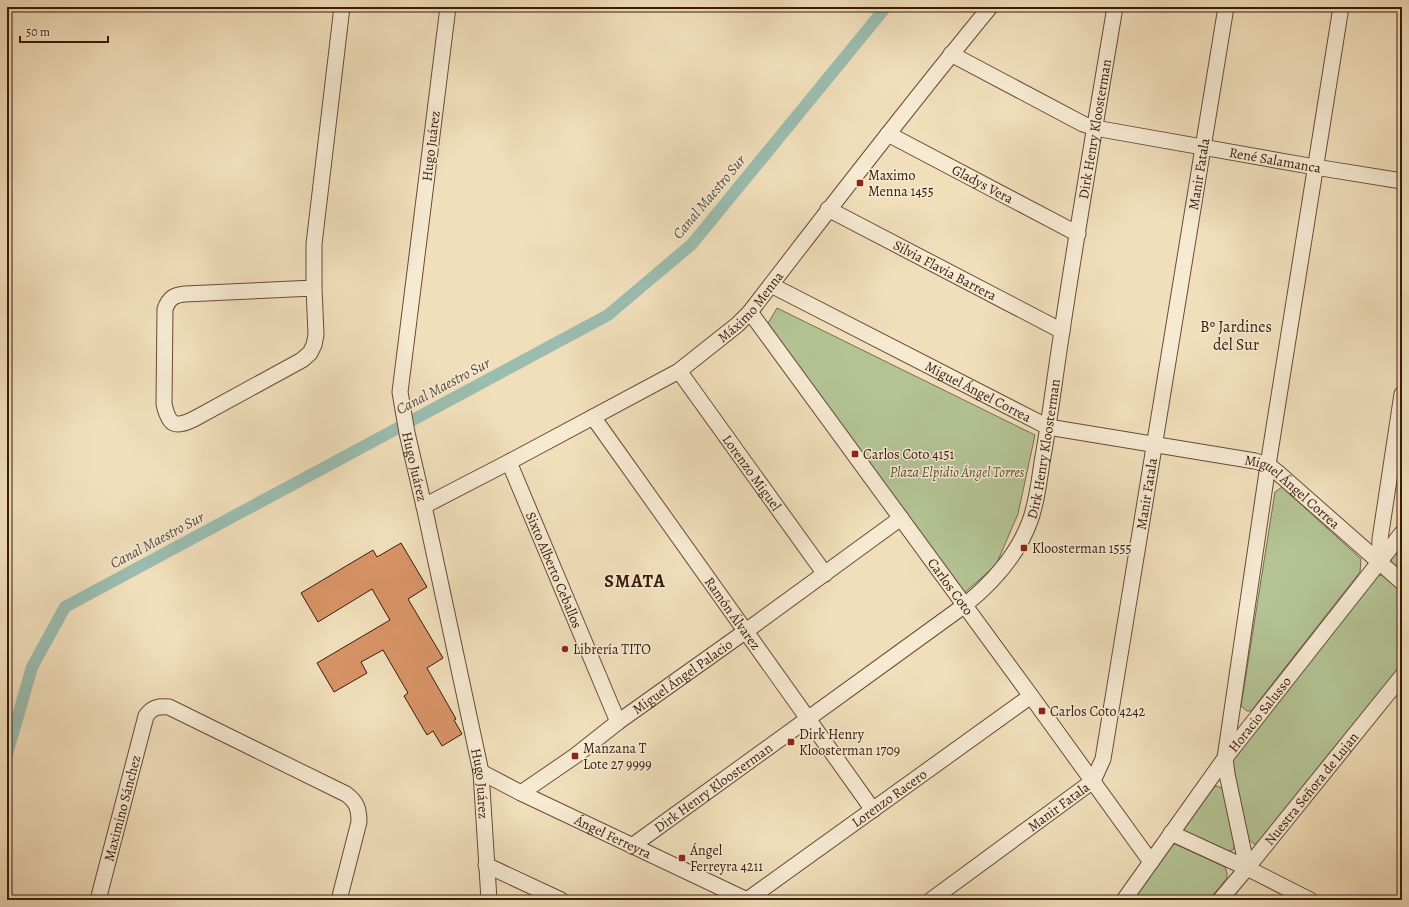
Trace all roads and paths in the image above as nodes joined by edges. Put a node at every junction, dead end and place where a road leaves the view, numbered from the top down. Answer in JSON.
{"nodes":[{"id":1,"x":342,"y":7,"type":"edge"},
{"id":2,"x":448,"y":7,"type":"edge"},
{"id":3,"x":990,"y":7,"type":"edge"},
{"id":4,"x":1115,"y":7,"type":"edge"},
{"id":5,"x":1226,"y":7,"type":"edge"},
{"id":6,"x":1341,"y":7,"type":"edge"},
{"id":7,"x":951,"y":54,"type":"junction"},
{"id":8,"x":1095,"y":128,"type":"junction"},
{"id":9,"x":888,"y":134,"type":"junction"},
{"id":10,"x":1204,"y":148,"type":"junction"},
{"id":11,"x":1314,"y":167,"type":"junction"},
{"id":12,"x":1402,"y":181,"type":"edge"},
{"id":13,"x":828,"y":210,"type":"junction"},
{"id":14,"x":1078,"y":234,"type":"junction"},
{"id":15,"x":771,"y":285,"type":"junction"},
{"id":16,"x":314,"y":288,"type":"junction"},
{"id":17,"x":750,"y":312,"type":"junction"},
{"id":18,"x":1062,"y":331,"type":"junction"},
{"id":19,"x":679,"y":371,"type":"junction"},
{"id":20,"x":1402,"y":394,"type":"edge"},
{"id":21,"x":593,"y":417,"type":"junction"},
{"id":22,"x":1048,"y":427,"type":"junction"},
{"id":23,"x":1156,"y":444,"type":"junction"},
{"id":24,"x":510,"y":462,"type":"junction"},
{"id":25,"x":1268,"y":465,"type":"junction"},
{"id":26,"x":424,"y":506,"type":"junction"},
{"id":27,"x":901,"y":518,"type":"junction"},
{"id":28,"x":1402,"y":533,"type":"edge"},
{"id":29,"x":1379,"y":562,"type":"junction"},
{"id":30,"x":825,"y":574,"type":"junction"},
{"id":31,"x":1402,"y":582,"type":"edge"},
{"id":32,"x":965,"y":605,"type":"junction"},
{"id":33,"x":746,"y":631,"type":"junction"},
{"id":34,"x":1402,"y":676,"type":"edge"},
{"id":35,"x":1032,"y":696,"type":"junction"},
{"id":36,"x":808,"y":719,"type":"junction"},
{"id":37,"x":618,"y":722,"type":"junction"},
{"id":38,"x":1225,"y":758,"type":"junction"},
{"id":39,"x":481,"y":772,"type":"junction"},
{"id":40,"x":1093,"y":781,"type":"junction"},
{"id":41,"x":521,"y":793,"type":"junction"},
{"id":42,"x":873,"y":810,"type":"junction"},
{"id":43,"x":1171,"y":833,"type":"junction"},
{"id":44,"x":632,"y":846,"type":"junction"},
{"id":45,"x":1152,"y":862,"type":"junction"},
{"id":46,"x":486,"y":865,"type":"junction"},
{"id":47,"x":1247,"y":868,"type":"junction"},
{"id":48,"x":98,"y":900,"type":"edge"},
{"id":49,"x":339,"y":900,"type":"edge"},
{"id":50,"x":489,"y":900,"type":"edge"},
{"id":51,"x":561,"y":900,"type":"edge"},
{"id":52,"x":747,"y":900,"type":"edge"},
{"id":53,"x":931,"y":900,"type":"edge"},
{"id":54,"x":1124,"y":900,"type":"edge"},
{"id":55,"x":1220,"y":900,"type":"edge"},
{"id":56,"x":1310,"y":900,"type":"edge"}],
"edges":[{"from":1,"to":16,"type":"street"},
{"from":2,"to":26,"type":"street","name":"Hugo Juárez"},
{"from":3,"to":7,"type":"street","name":"Máximo Menna"},
{"from":4,"to":8,"type":"street","name":"Dirk Henry Kloosterman"},
{"from":5,"to":10,"type":"street","name":"Manir Fatala"},
{"from":6,"to":11,"type":"street"},
{"from":7,"to":8,"type":"street","name":"René Salamanca"},
{"from":7,"to":9,"type":"street","name":"Máximo Menna"},
{"from":8,"to":10,"type":"street","name":"René Salamanca"},
{"from":8,"to":14,"type":"street","name":"Dirk Henry Kloosterman"},
{"from":9,"to":13,"type":"street","name":"Máximo Menna"},
{"from":9,"to":14,"type":"street","name":"Gladys Vera"},
{"from":10,"to":11,"type":"street","name":"René Salamanca"},
{"from":10,"to":23,"type":"street","name":"Manir Fatala"},
{"from":11,"to":12,"type":"street","name":"René Salamanca"},
{"from":11,"to":25,"type":"street"},
{"from":13,"to":15,"type":"street","name":"Máximo Menna"},
{"from":13,"to":18,"type":"street","name":"Silvia Flavia Barrera"},
{"from":14,"to":18,"type":"street","name":"Dirk Henry Kloosterman"},
{"from":15,"to":17,"type":"street","name":"Máximo Menna"},
{"from":15,"to":22,"type":"street","name":"Miguel Ángel Correa"},
{"from":16,"to":16,"type":"street"},
{"from":17,"to":19,"type":"street","name":"Máximo Menna"},
{"from":17,"to":27,"type":"street","name":"Carlos Coto"},
{"from":18,"to":22,"type":"street","name":"Dirk Henry Kloosterman"},
{"from":19,"to":21,"type":"street","name":"Máximo Menna"},
{"from":19,"to":30,"type":"street","name":"Lorenzo Miguel"},
{"from":20,"to":29,"type":"street"},
{"from":21,"to":24,"type":"street","name":"Máximo Menna"},
{"from":21,"to":33,"type":"street","name":"Ramón Álvarez"},
{"from":22,"to":23,"type":"street","name":"Miguel Ángel Correa"},
{"from":22,"to":32,"type":"street","name":"Dirk Henry Kloosterman"},
{"from":23,"to":25,"type":"street","name":"Miguel Ángel Correa"},
{"from":23,"to":40,"type":"street","name":"Manir Fatala"},
{"from":24,"to":26,"type":"street","name":"Máximo Menna"},
{"from":24,"to":37,"type":"street","name":"Sixto Alberto Ceballos"},
{"from":25,"to":29,"type":"street","name":"Miguel Ángel Correa"},
{"from":25,"to":38,"type":"street"},
{"from":26,"to":39,"type":"street","name":"Hugo Juárez"},
{"from":27,"to":30,"type":"street","name":"Miguel Ángel Palacio"},
{"from":27,"to":32,"type":"street","name":"Carlos Coto"},
{"from":28,"to":29,"type":"street","name":"Horacio Salusso"},
{"from":29,"to":31,"type":"street","name":"Miguel Ángel Correa"},
{"from":29,"to":38,"type":"street","name":"Horacio Salusso"},
{"from":30,"to":33,"type":"street","name":"Miguel Ángel Palacio"},
{"from":32,"to":35,"type":"street","name":"Carlos Coto"},
{"from":32,"to":36,"type":"street","name":"Dirk Henry Kloosterman"},
{"from":33,"to":36,"type":"street","name":"Ramón Álvarez"},
{"from":33,"to":37,"type":"street","name":"Miguel Ángel Palacio"},
{"from":34,"to":47,"type":"street","name":"Nuestra Señora de Lujan"},
{"from":35,"to":40,"type":"street","name":"Carlos Coto"},
{"from":35,"to":42,"type":"street","name":"Lorenzo Racero"},
{"from":36,"to":42,"type":"street","name":"Ramón Álvarez"},
{"from":36,"to":44,"type":"street","name":"Dirk Henry Kloosterman"},
{"from":37,"to":41,"type":"street","name":"Miguel Ángel Palacio"},
{"from":38,"to":43,"type":"street","name":"Horacio Salusso"},
{"from":38,"to":47,"type":"street"},
{"from":39,"to":41,"type":"street","name":"Ángel Ferreyra"},
{"from":39,"to":46,"type":"street","name":"Hugo Juárez"},
{"from":40,"to":45,"type":"street","name":"Carlos Coto"},
{"from":40,"to":53,"type":"street","name":"Manir Fatala"},
{"from":41,"to":44,"type":"street","name":"Ángel Ferreyra"},
{"from":42,"to":52,"type":"street","name":"Lorenzo Racero"},
{"from":43,"to":45,"type":"street","name":"Horacio Salusso"},
{"from":43,"to":47,"type":"street"},
{"from":44,"to":52,"type":"street","name":"Ángel Ferreyra"},
{"from":45,"to":54,"type":"street","name":"Horacio Salusso"},
{"from":46,"to":50,"type":"street","name":"Hugo Juárez"},
{"from":46,"to":51,"type":"street"},
{"from":47,"to":55,"type":"street","name":"Nuestra Señora de Lujan"},
{"from":47,"to":56,"type":"street"},
{"from":48,"to":49,"type":"street","name":"Maximino Sánchez"}]}
